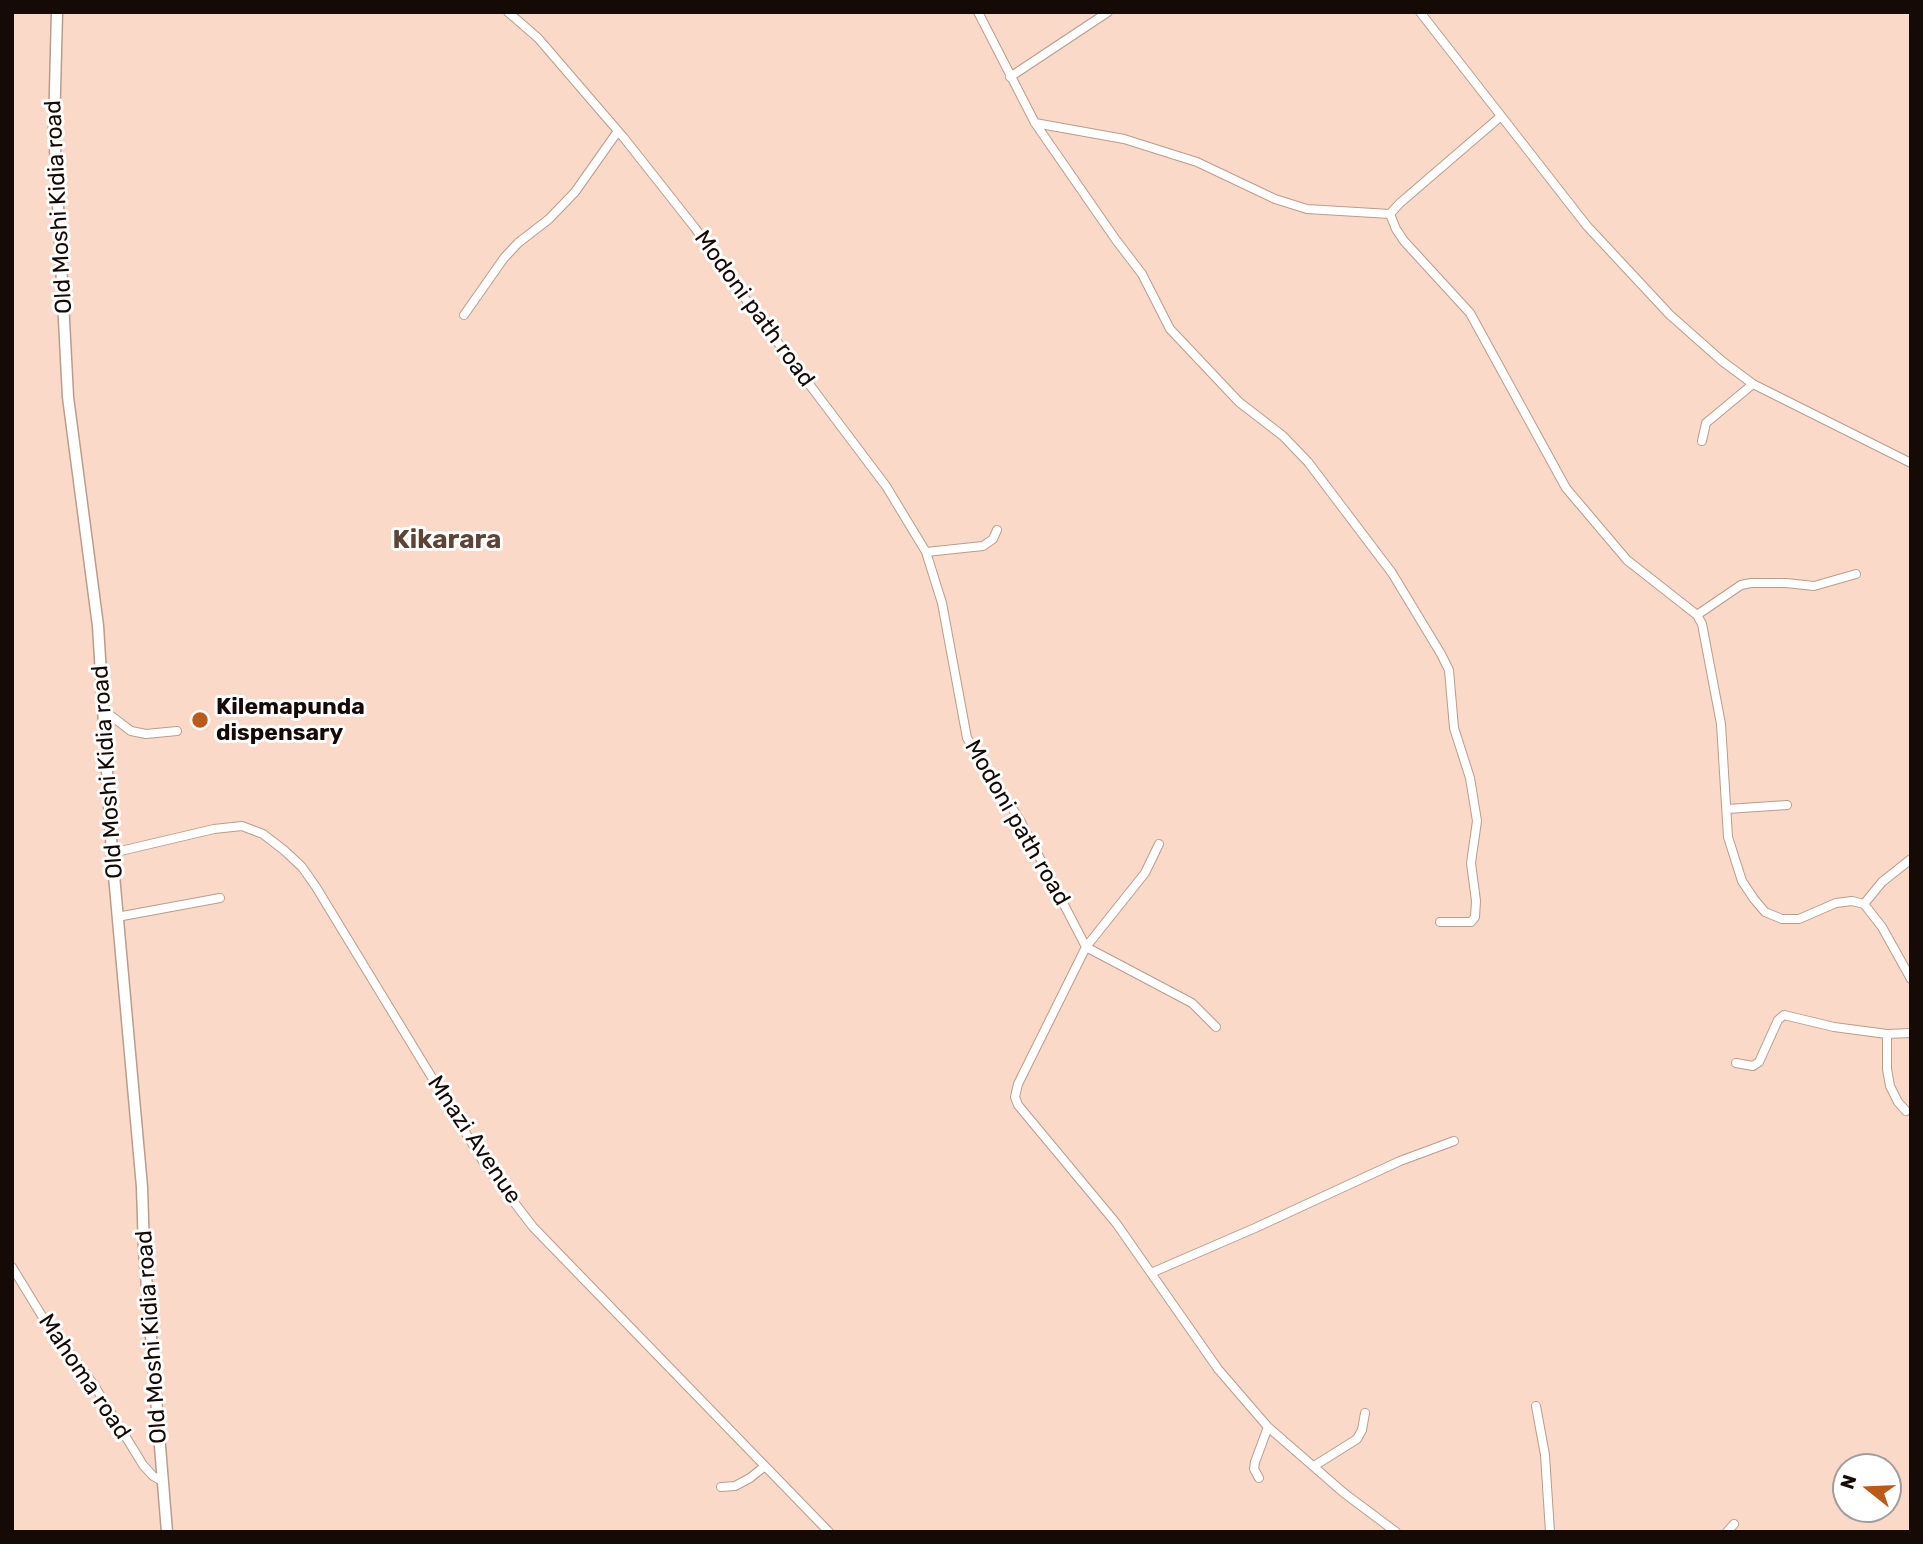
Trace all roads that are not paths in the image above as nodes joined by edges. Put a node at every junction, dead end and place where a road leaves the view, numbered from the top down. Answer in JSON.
{"nodes":[{"id":1,"x":57,"y":12,"type":"edge"},
{"id":2,"x":508,"y":12,"type":"edge"},
{"id":3,"x":978,"y":12,"type":"edge"},
{"id":4,"x":1108,"y":12,"type":"edge"},
{"id":5,"x":1420,"y":12,"type":"edge"},
{"id":6,"x":1010,"y":77,"type":"junction"},
{"id":7,"x":1500,"y":117,"type":"junction"},
{"id":8,"x":1035,"y":123,"type":"junction"},
{"id":9,"x":618,"y":131,"type":"junction"},
{"id":10,"x":1390,"y":215,"type":"junction"},
{"id":11,"x":464,"y":316,"type":"dead end"},
{"id":12,"x":1753,"y":384,"type":"junction"},
{"id":13,"x":1702,"y":441,"type":"dead end"},
{"id":14,"x":1911,"y":463,"type":"edge"},
{"id":15,"x":997,"y":530,"type":"dead end"},
{"id":16,"x":926,"y":552,"type":"junction"},
{"id":17,"x":1856,"y":574,"type":"dead end"},
{"id":18,"x":1697,"y":615,"type":"junction"},
{"id":19,"x":102,"y":709,"type":"junction"},
{"id":20,"x":177,"y":731,"type":"dead end"},
{"id":21,"x":1787,"y":805,"type":"dead end"},
{"id":22,"x":1727,"y":809,"type":"junction"},
{"id":23,"x":1159,"y":844,"type":"dead end"},
{"id":24,"x":112,"y":853,"type":"junction"},
{"id":25,"x":1911,"y":859,"type":"edge"},
{"id":26,"x":220,"y":898,"type":"dead end"},
{"id":27,"x":1864,"y":904,"type":"junction"},
{"id":28,"x":117,"y":917,"type":"junction"},
{"id":29,"x":1440,"y":922,"type":"dead end"},
{"id":30,"x":1086,"y":947,"type":"junction"},
{"id":31,"x":1911,"y":979,"type":"edge"},
{"id":32,"x":1216,"y":1027,"type":"dead end"},
{"id":33,"x":1911,"y":1033,"type":"edge"},
{"id":34,"x":1887,"y":1034,"type":"junction"},
{"id":35,"x":1736,"y":1063,"type":"dead end"},
{"id":36,"x":1906,"y":1111,"type":"dead end"},
{"id":37,"x":1454,"y":1141,"type":"dead end"},
{"id":38,"x":12,"y":1267,"type":"edge"},
{"id":39,"x":1152,"y":1273,"type":"junction"},
{"id":40,"x":1536,"y":1406,"type":"dead end"},
{"id":41,"x":1365,"y":1413,"type":"dead end"},
{"id":42,"x":1268,"y":1427,"type":"junction"},
{"id":43,"x":765,"y":1466,"type":"junction"},
{"id":44,"x":1314,"y":1466,"type":"junction"},
{"id":45,"x":1259,"y":1478,"type":"dead end"},
{"id":46,"x":162,"y":1482,"type":"junction"},
{"id":47,"x":720,"y":1487,"type":"dead end"},
{"id":48,"x":1734,"y":1524,"type":"dead end"},
{"id":49,"x":167,"y":1532,"type":"edge"},
{"id":50,"x":830,"y":1532,"type":"edge"},
{"id":51,"x":1396,"y":1532,"type":"edge"},
{"id":52,"x":1550,"y":1532,"type":"edge"},
{"id":53,"x":1727,"y":1532,"type":"edge"}],
"edges":[{"from":1,"to":19,"type":"street","name":"Old Moshi Kidia road"},
{"from":2,"to":9,"type":"street","name":"Modoni path road"},
{"from":3,"to":6,"type":"street"},
{"from":4,"to":6,"type":"street"},
{"from":5,"to":7,"type":"street"},
{"from":6,"to":8,"type":"street"},
{"from":7,"to":10,"type":"street"},
{"from":7,"to":12,"type":"street"},
{"from":8,"to":10,"type":"street"},
{"from":8,"to":29,"type":"street"},
{"from":9,"to":11,"type":"street"},
{"from":9,"to":16,"type":"street","name":"Modoni path road"},
{"from":10,"to":18,"type":"street"},
{"from":12,"to":13,"type":"street"},
{"from":12,"to":14,"type":"street"},
{"from":15,"to":16,"type":"street"},
{"from":16,"to":30,"type":"street","name":"Modoni path road"},
{"from":17,"to":18,"type":"street"},
{"from":18,"to":22,"type":"street"},
{"from":19,"to":20,"type":"street"},
{"from":19,"to":24,"type":"street","name":"Old Moshi Kidia road"},
{"from":21,"to":22,"type":"street"},
{"from":22,"to":27,"type":"street"},
{"from":23,"to":30,"type":"street"},
{"from":24,"to":28,"type":"street","name":"Old Moshi Kidia road"},
{"from":24,"to":43,"type":"street","name":"Mnazi Avenue"},
{"from":25,"to":27,"type":"street"},
{"from":26,"to":28,"type":"street"},
{"from":27,"to":31,"type":"street"},
{"from":28,"to":46,"type":"street","name":"Old Moshi Kidia road"},
{"from":30,"to":32,"type":"street"},
{"from":30,"to":39,"type":"street"},
{"from":33,"to":34,"type":"street"},
{"from":34,"to":35,"type":"street"},
{"from":34,"to":36,"type":"street"},
{"from":37,"to":39,"type":"street"},
{"from":38,"to":46,"type":"street","name":"Mahoma road"},
{"from":39,"to":42,"type":"street"},
{"from":40,"to":52,"type":"street"},
{"from":41,"to":44,"type":"street"},
{"from":42,"to":44,"type":"street"},
{"from":42,"to":45,"type":"street"},
{"from":43,"to":47,"type":"street"},
{"from":43,"to":50,"type":"street","name":"Mnazi Avenue"},
{"from":44,"to":51,"type":"street"},
{"from":46,"to":49,"type":"street","name":"Old Moshi Kidia road"},
{"from":48,"to":53,"type":"street"}]}
